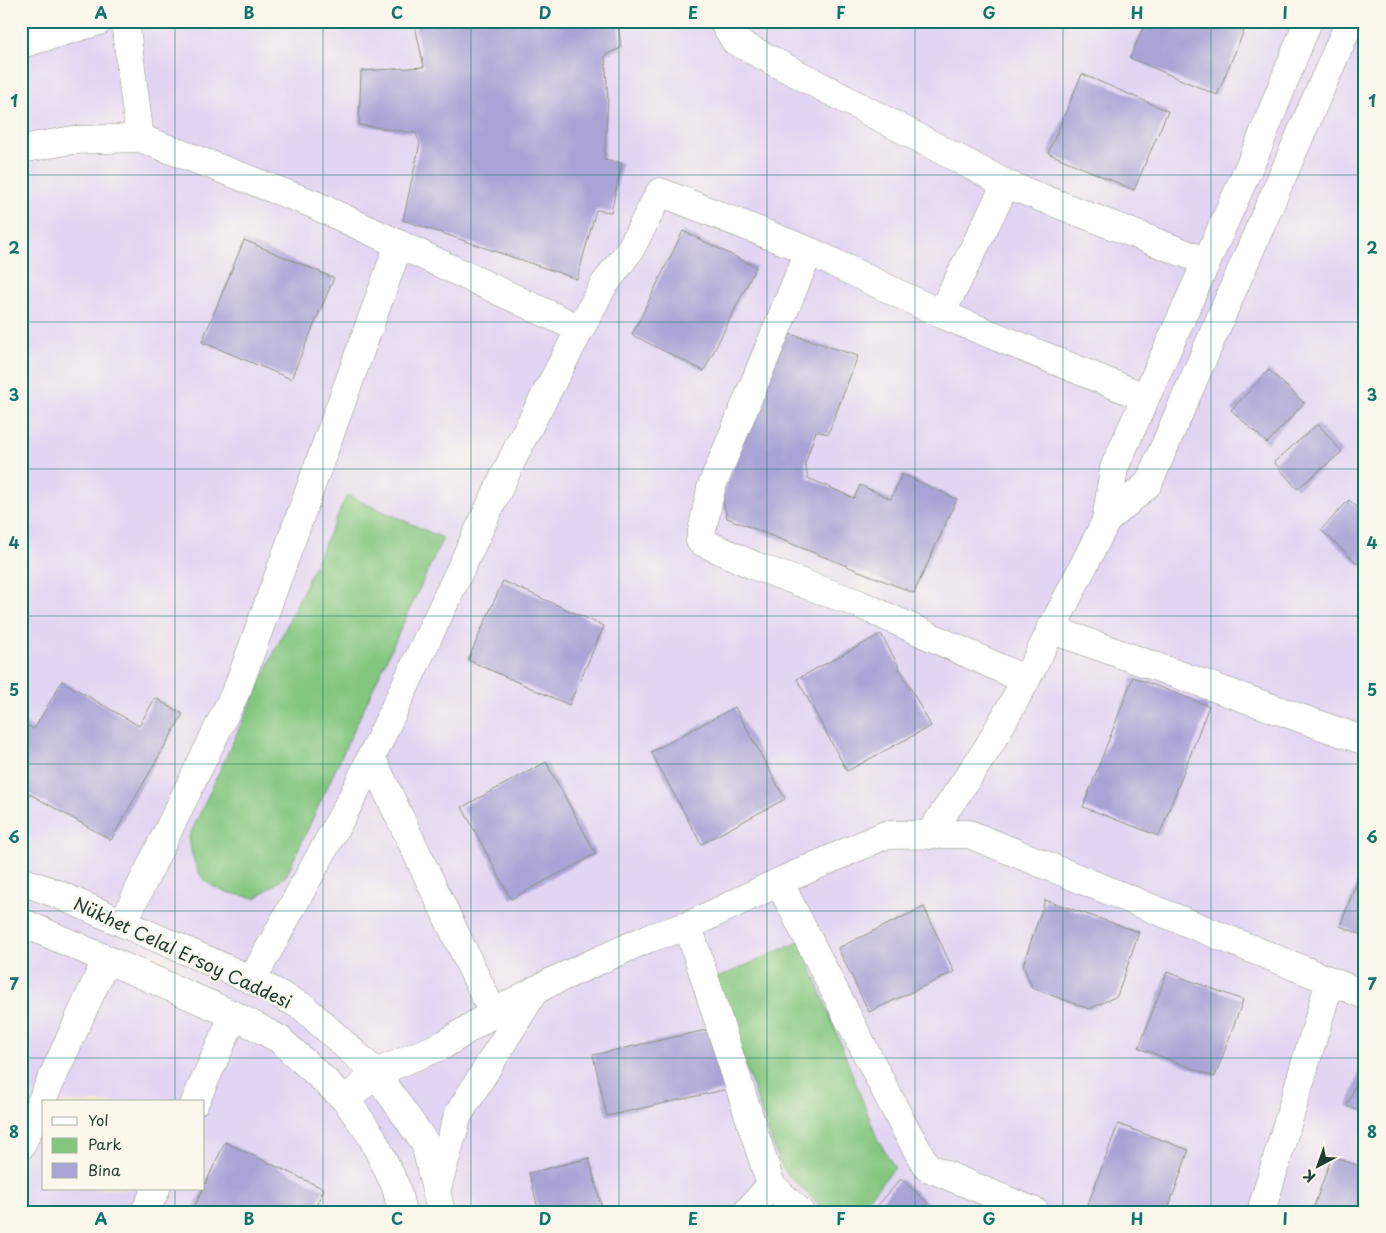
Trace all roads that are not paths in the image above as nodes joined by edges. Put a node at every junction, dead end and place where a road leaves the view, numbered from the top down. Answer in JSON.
{"nodes":[{"id":1,"x":99,"y":21,"type":"edge"},
{"id":2,"x":125,"y":21,"type":"edge"},
{"id":3,"x":724,"y":21,"type":"edge"},
{"id":4,"x":1308,"y":21,"type":"edge"},
{"id":5,"x":1350,"y":21,"type":"edge"},
{"id":6,"x":21,"y":44,"type":"edge"},
{"id":7,"x":140,"y":138,"type":"junction"},
{"id":8,"x":21,"y":149,"type":"edge"},
{"id":9,"x":1006,"y":184,"type":"junction"},
{"id":10,"x":399,"y":244,"type":"junction"},
{"id":11,"x":809,"y":251,"type":"junction"},
{"id":12,"x":1207,"y":262,"type":"junction"},
{"id":13,"x":941,"y":314,"type":"junction"},
{"id":14,"x":580,"y":329,"type":"junction"},
{"id":15,"x":1144,"y":397,"type":"junction"},
{"id":16,"x":1106,"y":521,"type":"junction"},
{"id":17,"x":1050,"y":629,"type":"junction"},
{"id":18,"x":1026,"y":680,"type":"junction"},
{"id":19,"x":1365,"y":741,"type":"edge"},
{"id":20,"x":371,"y":757,"type":"junction"},
{"id":21,"x":929,"y":835,"type":"junction"},
{"id":22,"x":21,"y":881,"type":"edge"},
{"id":23,"x":779,"y":882,"type":"junction"},
{"id":24,"x":21,"y":922,"type":"edge"},
{"id":25,"x":123,"y":923,"type":"junction"},
{"id":26,"x":688,"y":926,"type":"junction"},
{"id":27,"x":106,"y":960,"type":"junction"},
{"id":28,"x":252,"y":980,"type":"junction"},
{"id":29,"x":1330,"y":981,"type":"junction"},
{"id":30,"x":535,"y":990,"type":"junction"},
{"id":31,"x":1365,"y":995,"type":"edge"},
{"id":32,"x":494,"y":1013,"type":"junction"},
{"id":33,"x":234,"y":1015,"type":"junction"},
{"id":34,"x":376,"y":1073,"type":"junction"},
{"id":35,"x":42,"y":1100,"type":"edge"},
{"id":36,"x":42,"y":1100,"type":"edge"},
{"id":37,"x":196,"y":1100,"type":"edge"},
{"id":38,"x":346,"y":1100,"type":"junction"},
{"id":39,"x":21,"y":1146,"type":"edge"},
{"id":40,"x":771,"y":1185,"type":"junction"},
{"id":41,"x":156,"y":1190,"type":"edge"},
{"id":42,"x":439,"y":1201,"type":"edge"},
{"id":43,"x":145,"y":1212,"type":"edge"},
{"id":44,"x":402,"y":1212,"type":"edge"},
{"id":45,"x":747,"y":1212,"type":"edge"},
{"id":46,"x":800,"y":1212,"type":"edge"},
{"id":47,"x":1035,"y":1212,"type":"edge"},
{"id":48,"x":1261,"y":1212,"type":"edge"}],
"edges":[{"from":1,"to":6,"type":"street"},
{"from":2,"to":7,"type":"street"},
{"from":3,"to":9,"type":"street"},
{"from":4,"to":12,"type":"street"},
{"from":5,"to":16,"type":"street"},
{"from":7,"to":8,"type":"street"},
{"from":7,"to":10,"type":"street"},
{"from":9,"to":12,"type":"street"},
{"from":9,"to":13,"type":"street"},
{"from":10,"to":14,"type":"street"},
{"from":10,"to":25,"type":"street"},
{"from":11,"to":13,"type":"street"},
{"from":11,"to":14,"type":"street"},
{"from":11,"to":18,"type":"street"},
{"from":12,"to":15,"type":"street"},
{"from":13,"to":15,"type":"street"},
{"from":14,"to":20,"type":"street"},
{"from":15,"to":16,"type":"street"},
{"from":16,"to":17,"type":"street"},
{"from":17,"to":18,"type":"street"},
{"from":17,"to":19,"type":"street"},
{"from":18,"to":21,"type":"street"},
{"from":20,"to":28,"type":"street"},
{"from":20,"to":32,"type":"street"},
{"from":21,"to":23,"type":"street"},
{"from":21,"to":29,"type":"street"},
{"from":22,"to":25,"type":"street","name":"Nükhet Celal Ersoy Caddesi"},
{"from":23,"to":26,"type":"street"},
{"from":23,"to":47,"type":"street"},
{"from":24,"to":27,"type":"street","name":"Nükhet Celal Ersoy Caddesi"},
{"from":25,"to":28,"type":"street","name":"Nükhet Celal Ersoy Caddesi"},
{"from":26,"to":30,"type":"street"},
{"from":26,"to":40,"type":"street"},
{"from":27,"to":33,"type":"street","name":"Nükhet Celal Ersoy Caddesi"},
{"from":27,"to":36,"type":"street"},
{"from":28,"to":34,"type":"street","name":"Nükhet Celal Ersoy Caddesi"},
{"from":29,"to":31,"type":"street"},
{"from":29,"to":48,"type":"street"},
{"from":30,"to":32,"type":"street"},
{"from":30,"to":42,"type":"street"},
{"from":32,"to":34,"type":"street"},
{"from":33,"to":37,"type":"street"},
{"from":33,"to":38,"type":"street","name":"Nükhet Celal Ersoy Caddesi"},
{"from":34,"to":38,"type":"street"},
{"from":34,"to":42,"type":"street","name":"Nükhet Celal Ersoy Caddesi"},
{"from":35,"to":39,"type":"street"},
{"from":38,"to":44,"type":"street","name":"Nükhet Celal Ersoy Caddesi"},
{"from":40,"to":45,"type":"street"},
{"from":40,"to":46,"type":"street"},
{"from":41,"to":43,"type":"street"}]}
